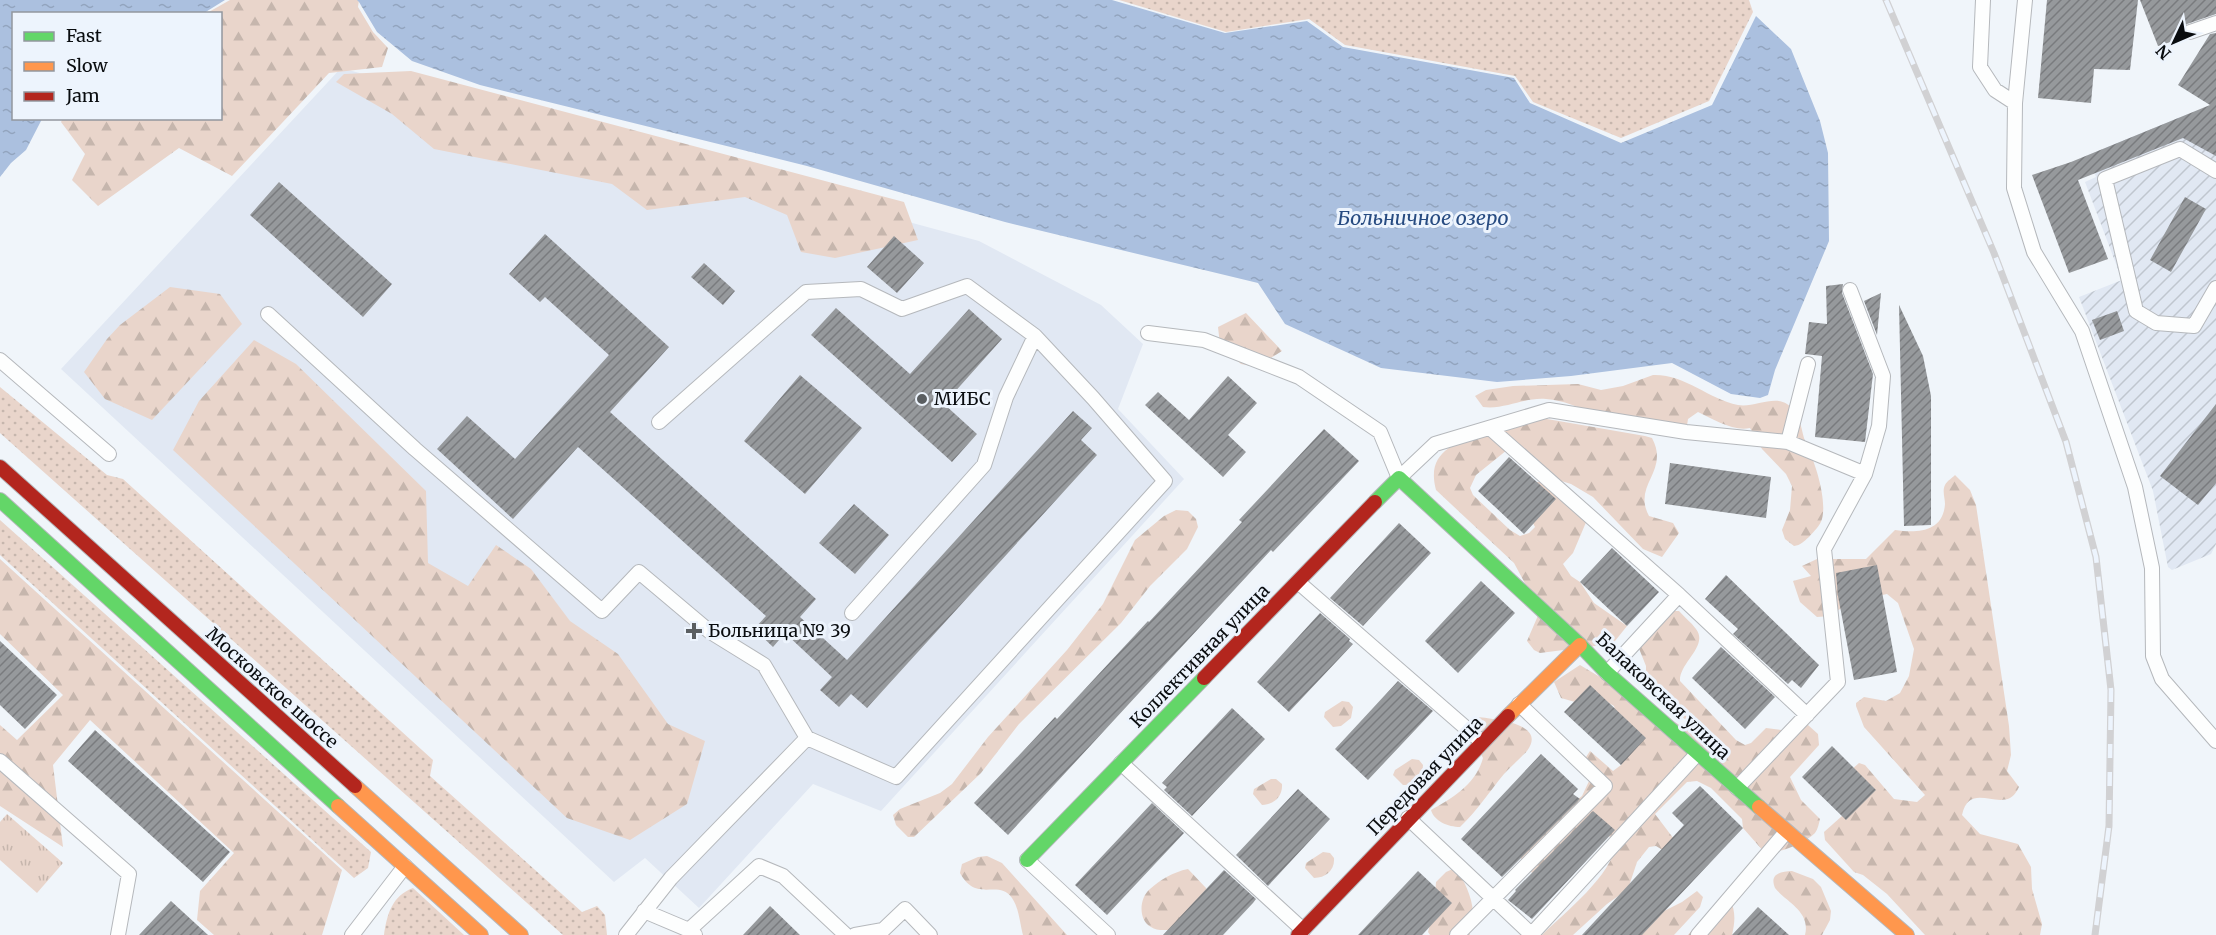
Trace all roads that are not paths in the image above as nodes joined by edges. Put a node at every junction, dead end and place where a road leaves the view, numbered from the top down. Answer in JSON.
{"nodes":[{"id":1,"x":1983,"y":0,"type":"edge"},
{"id":2,"x":2025,"y":0,"type":"edge"},
{"id":3,"x":2216,"y":23,"type":"edge"},
{"id":4,"x":2190,"y":32,"type":"dead end"},
{"id":5,"x":2015,"y":104,"type":"junction"},
{"id":6,"x":2216,"y":171,"type":"edge"},
{"id":7,"x":2216,"y":288,"type":"edge"},
{"id":8,"x":1850,"y":290,"type":"dead end"},
{"id":9,"x":268,"y":314,"type":"dead end"},
{"id":10,"x":1148,"y":333,"type":"dead end"},
{"id":11,"x":1035,"y":336,"type":"junction"},
{"id":12,"x":0,"y":360,"type":"edge"},
{"id":13,"x":1808,"y":364,"type":"dead end"},
{"id":14,"x":659,"y":422,"type":"dead end"},
{"id":15,"x":1490,"y":428,"type":"junction"},
{"id":16,"x":1788,"y":442,"type":"junction"},
{"id":17,"x":109,"y":454,"type":"dead end"},
{"id":18,"x":0,"y":467,"type":"edge"},
{"id":19,"x":1865,"y":474,"type":"junction"},
{"id":20,"x":1399,"y":478,"type":"junction"},
{"id":21,"x":0,"y":500,"type":"edge"},
{"id":22,"x":1298,"y":582,"type":"junction"},
{"id":23,"x":1679,"y":595,"type":"junction"},
{"id":24,"x":852,"y":613,"type":"dead end"},
{"id":25,"x":1580,"y":645,"type":"junction"},
{"id":26,"x":1607,"y":673,"type":"junction"},
{"id":27,"x":1519,"y":704,"type":"junction"},
{"id":28,"x":1806,"y":715,"type":"junction"},
{"id":29,"x":807,"y":738,"type":"junction"},
{"id":30,"x":2216,"y":741,"type":"edge"},
{"id":31,"x":1482,"y":742,"type":"junction"},
{"id":32,"x":1697,"y":754,"type":"junction"},
{"id":33,"x":0,"y":761,"type":"edge"},
{"id":34,"x":1121,"y":763,"type":"junction"},
{"id":35,"x":1737,"y":788,"type":"junction"},
{"id":36,"x":1408,"y":818,"type":"junction"},
{"id":37,"x":1787,"y":831,"type":"junction"},
{"id":38,"x":1027,"y":860,"type":"joint"},
{"id":39,"x":405,"y":866,"type":"junction"},
{"id":40,"x":1492,"y":898,"type":"junction"},
{"id":41,"x":644,"y":911,"type":"junction"},
{"id":42,"x":692,"y":932,"type":"edge"},
{"id":43,"x":1301,"y":932,"type":"edge"},
{"id":44,"x":356,"y":933,"type":"edge"},
{"id":45,"x":118,"y":935,"type":"edge"},
{"id":46,"x":481,"y":935,"type":"edge"},
{"id":47,"x":520,"y":935,"type":"edge"},
{"id":48,"x":626,"y":935,"type":"edge"},
{"id":49,"x":846,"y":935,"type":"edge"},
{"id":50,"x":855,"y":935,"type":"edge"},
{"id":51,"x":930,"y":935,"type":"edge"},
{"id":52,"x":1108,"y":935,"type":"edge"},
{"id":53,"x":1457,"y":935,"type":"edge"},
{"id":54,"x":1531,"y":935,"type":"edge"},
{"id":55,"x":1698,"y":935,"type":"edge"},
{"id":56,"x":1907,"y":935,"type":"edge"}],
"edges":[{"from":1,"to":5,"type":"lane"},
{"from":2,"to":5,"type":"lane"},
{"from":3,"to":4,"type":"lane"},
{"from":5,"to":30,"type":"lane"},
{"from":6,"to":7,"type":"lane"},
{"from":8,"to":19,"type":"lane"},
{"from":9,"to":29,"type":"lane"},
{"from":10,"to":20,"type":"lane"},
{"from":11,"to":14,"type":"lane"},
{"from":11,"to":24,"type":"lane"},
{"from":11,"to":29,"type":"lane"},
{"from":12,"to":17,"type":"lane"},
{"from":13,"to":16,"type":"lane"},
{"from":15,"to":16,"type":"lane"},
{"from":15,"to":20,"type":"lane"},
{"from":15,"to":23,"type":"lane"},
{"from":16,"to":19,"type":"lane"},
{"from":18,"to":47,"type":"street","name":"Московское шоссе"},
{"from":19,"to":28,"type":"lane"},
{"from":20,"to":22,"type":"street","name":"Коллективная улица"},
{"from":20,"to":25,"type":"street","name":"Балаковская улица"},
{"from":21,"to":39,"type":"street"},
{"from":22,"to":31,"type":"lane"},
{"from":22,"to":34,"type":"street","name":"Коллективная улица"},
{"from":23,"to":26,"type":"lane"},
{"from":23,"to":28,"type":"lane"},
{"from":25,"to":26,"type":"street","name":"Балаковская улица"},
{"from":25,"to":27,"type":"street","name":"Передовая улица"},
{"from":26,"to":32,"type":"street","name":"Балаковская улица"},
{"from":27,"to":31,"type":"street","name":"Передовая улица"},
{"from":27,"to":40,"type":"lane"},
{"from":28,"to":35,"type":"lane"},
{"from":29,"to":41,"type":"lane"},
{"from":31,"to":36,"type":"street","name":"Передовая улица"},
{"from":32,"to":35,"type":"street","name":"Балаковская улица"},
{"from":32,"to":54,"type":"lane"},
{"from":33,"to":45,"type":"lane"},
{"from":34,"to":38,"type":"street","name":"Коллективная улица"},
{"from":34,"to":43,"type":"lane"},
{"from":35,"to":37,"type":"street","name":"Балаковская улица"},
{"from":36,"to":40,"type":"lane"},
{"from":36,"to":43,"type":"street","name":"Передовая улица"},
{"from":37,"to":55,"type":"lane"},
{"from":37,"to":56,"type":"street","name":"Балаковская улица"},
{"from":38,"to":52,"type":"lane"},
{"from":39,"to":44,"type":"lane"},
{"from":39,"to":46,"type":"street"},
{"from":40,"to":53,"type":"lane"},
{"from":40,"to":54,"type":"lane"},
{"from":41,"to":42,"type":"lane"},
{"from":41,"to":48,"type":"lane"},
{"from":42,"to":49,"type":"lane"},
{"from":50,"to":51,"type":"lane"}]}
